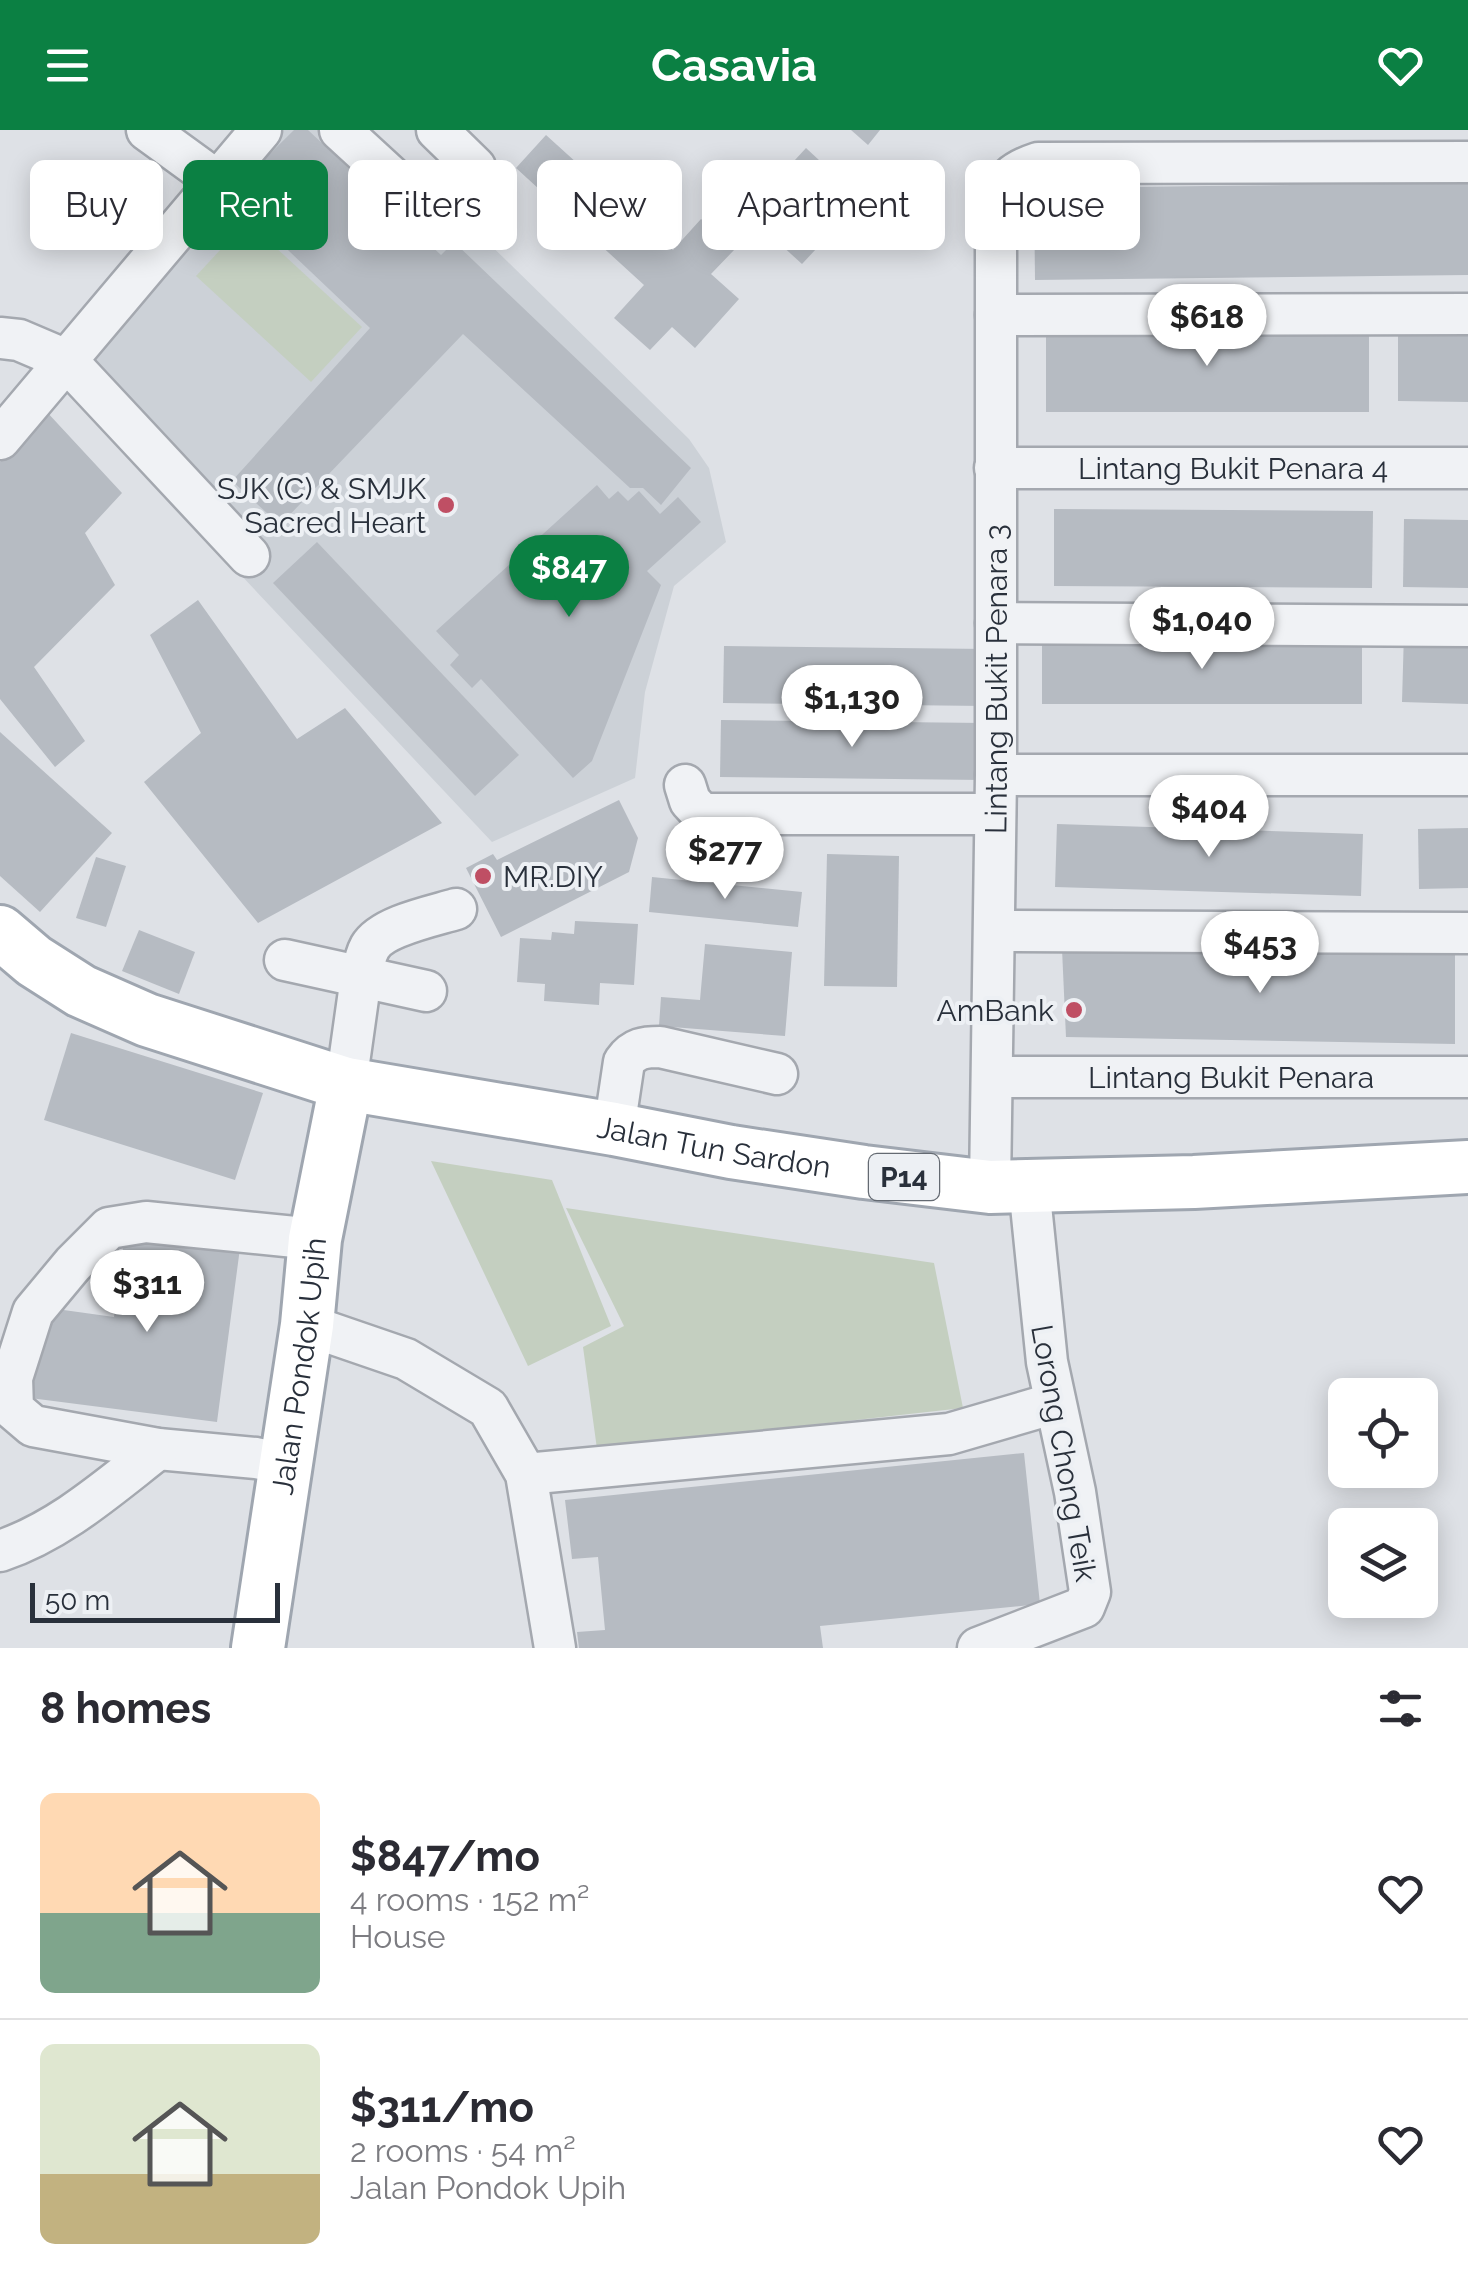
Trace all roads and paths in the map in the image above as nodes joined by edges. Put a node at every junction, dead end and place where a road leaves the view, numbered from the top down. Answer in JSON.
{"nodes":[{"id":1,"x":146,"y":130,"type":"edge"},
{"id":2,"x":262,"y":130,"type":"edge"},
{"id":3,"x":340,"y":130,"type":"edge"},
{"id":4,"x":437,"y":130,"type":"edge"},
{"id":5,"x":189,"y":160,"type":"edge"},
{"id":6,"x":235,"y":160,"type":"edge"},
{"id":7,"x":1468,"y":162,"type":"edge"},
{"id":8,"x":183,"y":221,"type":"edge"},
{"id":9,"x":1468,"y":314,"type":"edge"},
{"id":10,"x":996,"y":315,"type":"junction"},
{"id":11,"x":0,"y":338,"type":"edge"},
{"id":12,"x":66,"y":360,"type":"junction"},
{"id":13,"x":0,"y":439,"type":"edge"},
{"id":14,"x":994,"y":468,"type":"junction"},
{"id":15,"x":1468,"y":468,"type":"edge"},
{"id":16,"x":250,"y":556,"type":"dead end"},
{"id":17,"x":996,"y":623,"type":"junction"},
{"id":18,"x":1468,"y":626,"type":"edge"},
{"id":19,"x":1468,"y":774,"type":"edge"},
{"id":20,"x":685,"y":785,"type":"dead end"},
{"id":21,"x":995,"y":794,"type":"junction"},
{"id":22,"x":456,"y":909,"type":"dead end"},
{"id":23,"x":994,"y":930,"type":"junction"},
{"id":24,"x":0,"y":932,"type":"edge"},
{"id":25,"x":1468,"y":933,"type":"edge"},
{"id":26,"x":286,"y":960,"type":"dead end"},
{"id":27,"x":361,"y":977,"type":"junction"},
{"id":28,"x":426,"y":992,"type":"dead end"},
{"id":29,"x":777,"y":1074,"type":"dead end"},
{"id":30,"x":993,"y":1076,"type":"junction"},
{"id":31,"x":1468,"y":1076,"type":"edge"},
{"id":32,"x":346,"y":1084,"type":"junction"},
{"id":33,"x":614,"y":1128,"type":"junction"},
{"id":34,"x":1468,"y":1167,"type":"edge"},
{"id":35,"x":1010,"y":1186,"type":"junction"},
{"id":36,"x":315,"y":1239,"type":"junction"},
{"id":37,"x":306,"y":1325,"type":"junction"},
{"id":38,"x":1055,"y":1404,"type":"junction"},
{"id":39,"x":158,"y":1449,"type":"junction"},
{"id":40,"x":286,"y":1464,"type":"junction"},
{"id":41,"x":526,"y":1474,"type":"junction"},
{"id":42,"x":0,"y":1551,"type":"edge"},
{"id":43,"x":258,"y":1648,"type":"edge"},
{"id":44,"x":555,"y":1648,"type":"edge"},
{"id":45,"x":978,"y":1648,"type":"edge"}],
"edges":[{"from":1,"to":5,"type":"street"},
{"from":2,"to":6,"type":"street"},
{"from":3,"to":4,"type":"street"},
{"from":7,"to":10,"type":"street","name":"Lintang Bukit Penara 3"},
{"from":8,"to":12,"type":"street"},
{"from":9,"to":10,"type":"street"},
{"from":10,"to":14,"type":"street","name":"Lintang Bukit Penara 3"},
{"from":11,"to":12,"type":"street"},
{"from":12,"to":13,"type":"street"},
{"from":12,"to":16,"type":"street"},
{"from":14,"to":15,"type":"street","name":"Lintang Bukit Penara 4"},
{"from":14,"to":17,"type":"street","name":"Lintang Bukit Penara 3"},
{"from":17,"to":18,"type":"street"},
{"from":17,"to":21,"type":"street","name":"Lintang Bukit Penara 3"},
{"from":19,"to":21,"type":"street"},
{"from":20,"to":21,"type":"street"},
{"from":21,"to":23,"type":"street","name":"Lintang Bukit Penara 3"},
{"from":22,"to":27,"type":"street"},
{"from":23,"to":25,"type":"street"},
{"from":23,"to":30,"type":"street","name":"Lintang Bukit Penara 3"},
{"from":24,"to":32,"type":"main road","name":"Jalan Tun Sardon","number":"P14"},
{"from":26,"to":27,"type":"street"},
{"from":27,"to":28,"type":"street"},
{"from":27,"to":32,"type":"street"},
{"from":29,"to":33,"type":"street"},
{"from":30,"to":31,"type":"street","name":"Lintang Bukit Penara"},
{"from":30,"to":35,"type":"street","name":"Lintang Bukit Penara 3"},
{"from":32,"to":33,"type":"main road","name":"Jalan Tun Sardon","number":"P14"},
{"from":32,"to":36,"type":"main road","name":"Jalan Pondok Upih"},
{"from":33,"to":35,"type":"main road","name":"Jalan Tun Sardon","number":"P14"},
{"from":34,"to":35,"type":"main road","name":"Jalan Tun Sardon","number":"P14"},
{"from":35,"to":38,"type":"street","name":"Lorong Chong Teik"},
{"from":36,"to":37,"type":"main road","name":"Jalan Pondok Upih"},
{"from":36,"to":39,"type":"street"},
{"from":37,"to":40,"type":"main road","name":"Jalan Pondok Upih"},
{"from":37,"to":41,"type":"street"},
{"from":38,"to":41,"type":"street"},
{"from":38,"to":45,"type":"street","name":"Lorong Chong Teik"},
{"from":39,"to":40,"type":"street"},
{"from":39,"to":42,"type":"street"},
{"from":40,"to":43,"type":"main road","name":"Jalan Pondok Upih"},
{"from":41,"to":44,"type":"street"}]}
